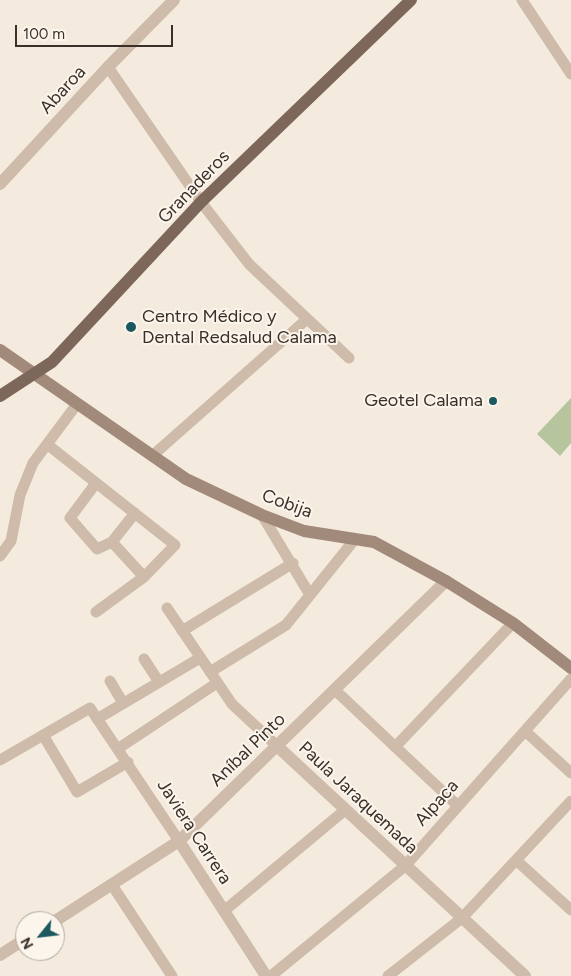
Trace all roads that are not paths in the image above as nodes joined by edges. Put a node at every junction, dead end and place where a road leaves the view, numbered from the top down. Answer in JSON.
{"nodes":[{"id":1,"x":174,"y":0,"type":"edge"},
{"id":2,"x":411,"y":0,"type":"edge"},
{"id":3,"x":522,"y":0,"type":"edge"},
{"id":4,"x":108,"y":67,"type":"junction"},
{"id":5,"x":571,"y":74,"type":"edge"},
{"id":6,"x":0,"y":184,"type":"edge"},
{"id":7,"x":201,"y":202,"type":"junction"},
{"id":8,"x":307,"y":319,"type":"junction"},
{"id":9,"x":0,"y":350,"type":"edge"},
{"id":10,"x":348,"y":358,"type":"dead end"},
{"id":11,"x":37,"y":374,"type":"junction"},
{"id":12,"x":0,"y":396,"type":"edge"},
{"id":13,"x":77,"y":404,"type":"junction"},
{"id":14,"x":48,"y":445,"type":"junction"},
{"id":15,"x":152,"y":456,"type":"junction"},
{"id":16,"x":96,"y":483,"type":"junction"},
{"id":17,"x":135,"y":513,"type":"junction"},
{"id":18,"x":262,"y":515,"type":"junction"},
{"id":19,"x":355,"y":538,"type":"junction"},
{"id":20,"x":112,"y":542,"type":"junction"},
{"id":21,"x":0,"y":556,"type":"edge"},
{"id":22,"x":293,"y":563,"type":"junction"},
{"id":23,"x":144,"y":577,"type":"junction"},
{"id":24,"x":446,"y":581,"type":"junction"},
{"id":25,"x":310,"y":595,"type":"junction"},
{"id":26,"x":167,"y":608,"type":"dead end"},
{"id":27,"x":96,"y":612,"type":"dead end"},
{"id":28,"x":513,"y":623,"type":"junction"},
{"id":29,"x":182,"y":631,"type":"junction"},
{"id":30,"x":200,"y":658,"type":"junction"},
{"id":31,"x":144,"y":659,"type":"dead end"},
{"id":32,"x":571,"y":668,"type":"edge"},
{"id":33,"x":210,"y":672,"type":"junction"},
{"id":34,"x":571,"y":679,"type":"edge"},
{"id":35,"x":110,"y":681,"type":"dead end"},
{"id":36,"x":159,"y":682,"type":"junction"},
{"id":37,"x":217,"y":683,"type":"junction"},
{"id":38,"x":335,"y":690,"type":"junction"},
{"id":39,"x":123,"y":703,"type":"junction"},
{"id":40,"x":97,"y":719,"type":"junction"},
{"id":41,"x":525,"y":731,"type":"junction"},
{"id":42,"x":43,"y":735,"type":"junction"},
{"id":43,"x":277,"y":746,"type":"junction"},
{"id":44,"x":395,"y":747,"type":"junction"},
{"id":45,"x":119,"y":748,"type":"junction"},
{"id":46,"x":0,"y":760,"type":"edge"},
{"id":47,"x":128,"y":762,"type":"junction"},
{"id":48,"x":571,"y":773,"type":"edge"},
{"id":49,"x":571,"y":801,"type":"edge"},
{"id":50,"x":458,"y":806,"type":"junction"},
{"id":51,"x":345,"y":810,"type":"junction"},
{"id":52,"x":179,"y":841,"type":"junction"},
{"id":53,"x":516,"y":860,"type":"junction"},
{"id":54,"x":405,"y":866,"type":"junction"},
{"id":55,"x":112,"y":885,"type":"junction"},
{"id":56,"x":571,"y":910,"type":"edge"},
{"id":57,"x":224,"y":911,"type":"junction"},
{"id":58,"x":65,"y":914,"type":"edge"},
{"id":59,"x":462,"y":918,"type":"junction"},
{"id":60,"x":15,"y":945,"type":"edge"},
{"id":61,"x":0,"y":955,"type":"edge"},
{"id":62,"x":172,"y":976,"type":"edge"},
{"id":63,"x":266,"y":976,"type":"edge"},
{"id":64,"x":271,"y":976,"type":"edge"},
{"id":65,"x":388,"y":976,"type":"edge"},
{"id":66,"x":525,"y":976,"type":"edge"}],
"edges":[{"from":1,"to":4,"type":"street","name":"Abaroa"},
{"from":2,"to":7,"type":"main road","name":"Granaderos"},
{"from":3,"to":5,"type":"street"},
{"from":4,"to":6,"type":"street","name":"Abaroa"},
{"from":4,"to":7,"type":"street"},
{"from":7,"to":8,"type":"street"},
{"from":7,"to":11,"type":"main road","name":"Granaderos"},
{"from":8,"to":10,"type":"street"},
{"from":8,"to":15,"type":"street"},
{"from":9,"to":11,"type":"main road","name":"Cobija"},
{"from":11,"to":12,"type":"main road","name":"Granaderos"},
{"from":11,"to":13,"type":"main road","name":"Cobija"},
{"from":13,"to":14,"type":"street"},
{"from":13,"to":15,"type":"main road","name":"Cobija"},
{"from":14,"to":16,"type":"street"},
{"from":14,"to":21,"type":"street"},
{"from":15,"to":18,"type":"main road","name":"Cobija"},
{"from":16,"to":17,"type":"street"},
{"from":16,"to":20,"type":"street"},
{"from":17,"to":20,"type":"street"},
{"from":17,"to":23,"type":"street"},
{"from":18,"to":19,"type":"main road","name":"Cobija"},
{"from":18,"to":22,"type":"street"},
{"from":19,"to":24,"type":"main road","name":"Cobija"},
{"from":19,"to":25,"type":"street"},
{"from":20,"to":23,"type":"street"},
{"from":22,"to":25,"type":"street"},
{"from":22,"to":29,"type":"street"},
{"from":23,"to":27,"type":"street"},
{"from":24,"to":28,"type":"main road","name":"Cobija"},
{"from":24,"to":38,"type":"street","name":"Aníbal Pinto"},
{"from":25,"to":33,"type":"street"},
{"from":26,"to":29,"type":"street","name":"Paula Jaraquemada"},
{"from":28,"to":32,"type":"main road","name":"Cobija"},
{"from":28,"to":44,"type":"street"},
{"from":29,"to":30,"type":"street","name":"Paula Jaraquemada"},
{"from":30,"to":33,"type":"street","name":"Paula Jaraquemada"},
{"from":30,"to":36,"type":"street"},
{"from":31,"to":36,"type":"street"},
{"from":33,"to":37,"type":"street","name":"Paula Jaraquemada"},
{"from":34,"to":41,"type":"street","name":"Alpaca"},
{"from":35,"to":39,"type":"street"},
{"from":36,"to":39,"type":"street"},
{"from":37,"to":43,"type":"street","name":"Paula Jaraquemada"},
{"from":37,"to":45,"type":"street"},
{"from":38,"to":43,"type":"street","name":"Aníbal Pinto"},
{"from":38,"to":44,"type":"street"},
{"from":39,"to":40,"type":"street"},
{"from":40,"to":42,"type":"street","name":"Javiera Carrera"},
{"from":40,"to":45,"type":"street","name":"Javiera Carrera"},
{"from":41,"to":48,"type":"street"},
{"from":41,"to":50,"type":"street","name":"Alpaca"},
{"from":42,"to":46,"type":"street"},
{"from":42,"to":47,"type":"street"},
{"from":43,"to":51,"type":"street","name":"Paula Jaraquemada"},
{"from":43,"to":52,"type":"street","name":"Aníbal Pinto"},
{"from":44,"to":50,"type":"street"},
{"from":45,"to":47,"type":"street","name":"Javiera Carrera"},
{"from":47,"to":52,"type":"street","name":"Javiera Carrera"},
{"from":49,"to":53,"type":"street"},
{"from":50,"to":54,"type":"street","name":"Alpaca"},
{"from":51,"to":54,"type":"street","name":"Paula Jaraquemada"},
{"from":51,"to":57,"type":"street"},
{"from":52,"to":55,"type":"street","name":"Aníbal Pinto"},
{"from":52,"to":57,"type":"street","name":"Javiera Carrera"},
{"from":53,"to":56,"type":"street"},
{"from":53,"to":59,"type":"street"},
{"from":54,"to":59,"type":"street","name":"Paula Jaraquemada"},
{"from":54,"to":64,"type":"street","name":"Alpaca"},
{"from":55,"to":58,"type":"street","name":"Aníbal Pinto"},
{"from":55,"to":62,"type":"street"},
{"from":57,"to":63,"type":"street","name":"Javiera Carrera"},
{"from":59,"to":65,"type":"street"},
{"from":59,"to":66,"type":"street","name":"Paula Jaraquemada"},
{"from":60,"to":61,"type":"street"}]}
